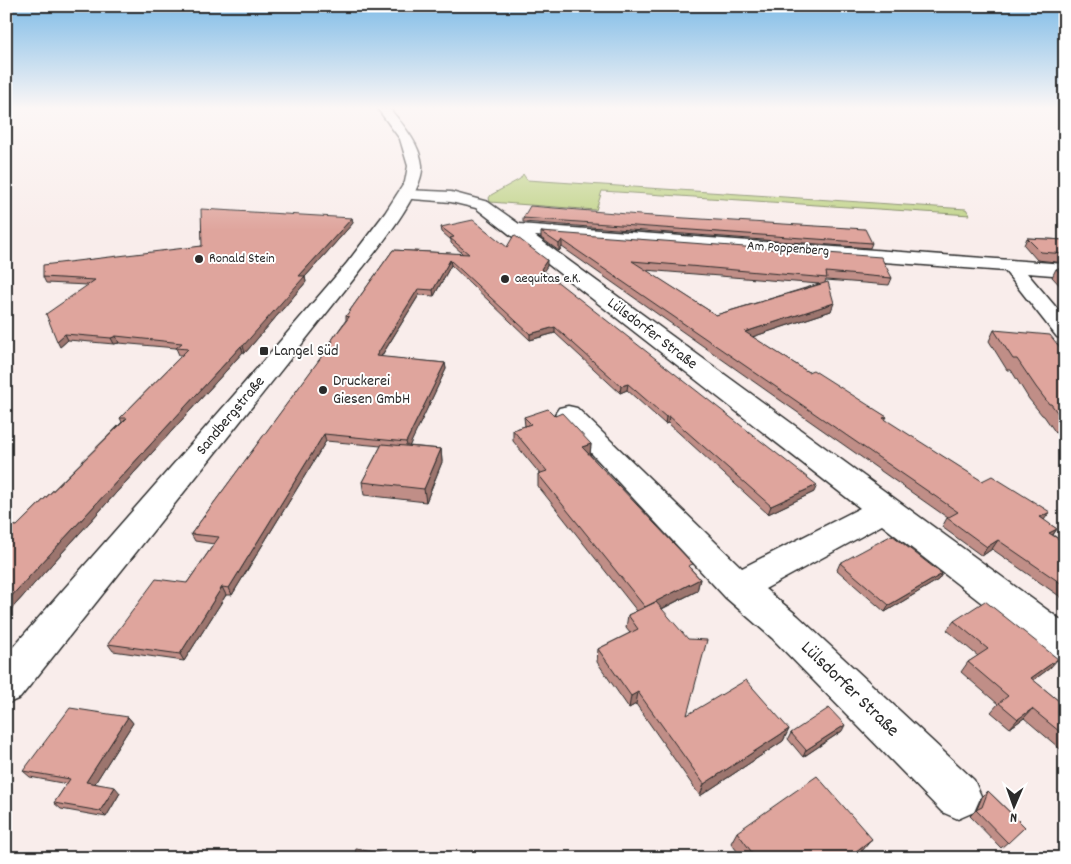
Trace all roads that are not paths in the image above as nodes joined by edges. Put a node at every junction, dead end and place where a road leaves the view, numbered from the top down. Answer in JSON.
{"nodes":[{"id":1,"x":411,"y":149,"type":"edge"},
{"id":2,"x":405,"y":195,"type":"junction"},
{"id":3,"x":512,"y":229,"type":"junction"},
{"id":4,"x":1011,"y":266,"type":"junction"},
{"id":5,"x":1065,"y":270,"type":"edge"},
{"id":6,"x":1065,"y":332,"type":"edge"},
{"id":7,"x":568,"y":414,"type":"dead end"},
{"id":8,"x":885,"y":509,"type":"junction"},
{"id":9,"x":738,"y":587,"type":"junction"},
{"id":10,"x":1065,"y":645,"type":"edge"},
{"id":11,"x":6,"y":685,"type":"edge"},
{"id":12,"x":958,"y":796,"type":"dead end"}],
"edges":[{"from":1,"to":2,"type":"street","name":"Sandbergstraße"},
{"from":2,"to":3,"type":"street","name":"Lülsdorfer Straße"},
{"from":2,"to":11,"type":"street","name":"Sandbergstraße"},
{"from":3,"to":4,"type":"street","name":"Am Poppenberg"},
{"from":3,"to":8,"type":"street","name":"Lülsdorfer Straße"},
{"from":4,"to":5,"type":"street","name":"Am Poppenberg"},
{"from":4,"to":6,"type":"street"},
{"from":7,"to":9,"type":"street","name":"Lülsdorfer Straße"},
{"from":8,"to":9,"type":"street"},
{"from":8,"to":10,"type":"street","name":"Lülsdorfer Straße"},
{"from":9,"to":12,"type":"street","name":"Lülsdorfer Straße"}]}
